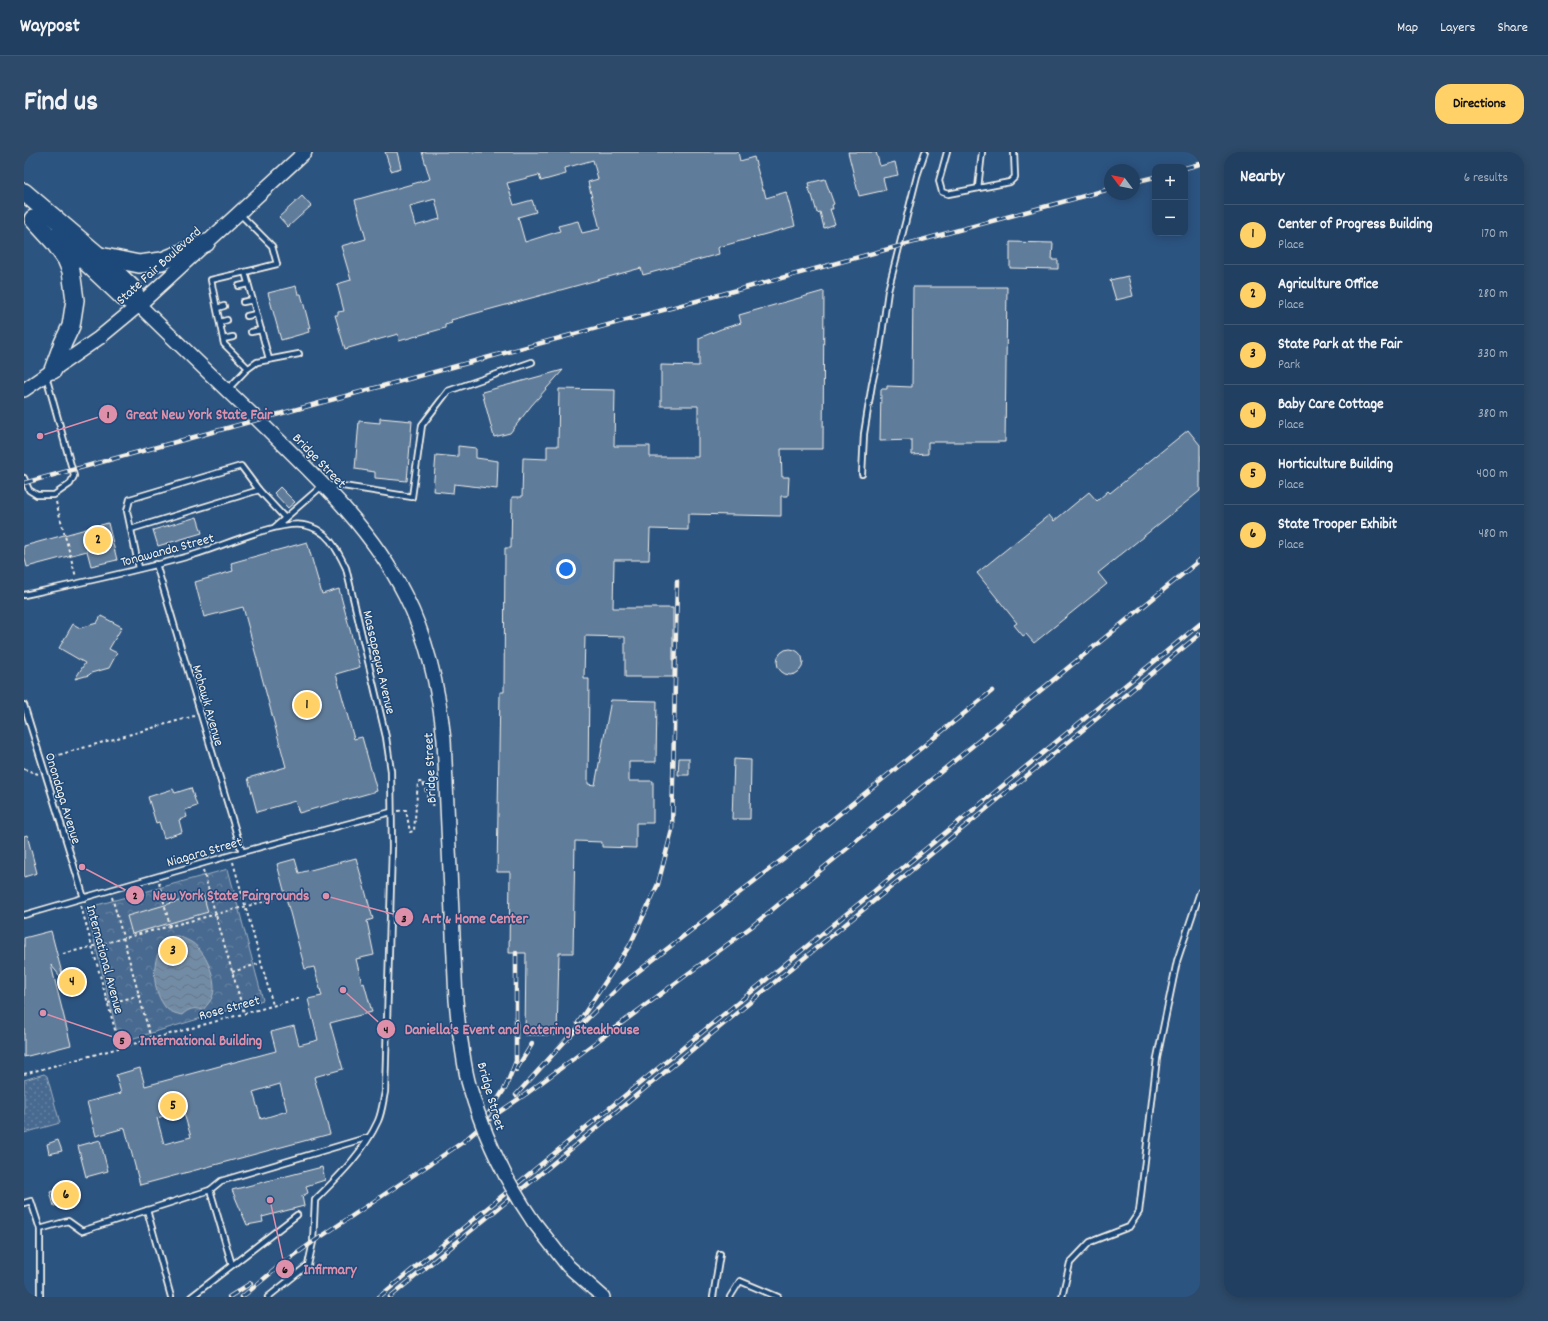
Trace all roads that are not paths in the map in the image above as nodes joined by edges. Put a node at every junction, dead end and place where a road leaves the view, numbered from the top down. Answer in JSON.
{"nodes":[{"id":1,"x":305,"y":152,"type":"edge"},
{"id":2,"x":925,"y":152,"type":"edge"},
{"id":3,"x":947,"y":152,"type":"edge"},
{"id":4,"x":982,"y":152,"type":"edge"},
{"id":5,"x":1014,"y":152,"type":"edge"},
{"id":6,"x":978,"y":188,"type":"junction"},
{"id":7,"x":24,"y":192,"type":"edge"},
{"id":8,"x":239,"y":213,"type":"junction"},
{"id":9,"x":28,"y":216,"type":"edge"},
{"id":10,"x":206,"y":243,"type":"junction"},
{"id":11,"x":99,"y":256,"type":"junction"},
{"id":12,"x":245,"y":272,"type":"junction"},
{"id":13,"x":248,"y":284,"type":"junction"},
{"id":14,"x":239,"y":286,"type":"dead end"},
{"id":15,"x":220,"y":291,"type":"dead end"},
{"id":16,"x":214,"y":292,"type":"junction"},
{"id":17,"x":253,"y":300,"type":"junction"},
{"id":18,"x":243,"y":302,"type":"dead end"},
{"id":19,"x":138,"y":305,"type":"junction"},
{"id":20,"x":224,"y":306,"type":"dead end"},
{"id":21,"x":217,"y":308,"type":"junction"},
{"id":22,"x":256,"y":314,"type":"junction"},
{"id":23,"x":247,"y":316,"type":"dead end"},
{"id":24,"x":227,"y":320,"type":"dead end"},
{"id":25,"x":220,"y":322,"type":"junction"},
{"id":26,"x":261,"y":330,"type":"junction"},
{"id":27,"x":251,"y":332,"type":"dead end"},
{"id":28,"x":233,"y":337,"type":"dead end"},
{"id":29,"x":223,"y":339,"type":"junction"},
{"id":30,"x":299,"y":354,"type":"dead end"},
{"id":31,"x":269,"y":359,"type":"junction"},
{"id":32,"x":532,"y":362,"type":"dead end"},
{"id":33,"x":248,"y":368,"type":"junction"},
{"id":34,"x":49,"y":373,"type":"junction"},
{"id":35,"x":24,"y":390,"type":"edge"},
{"id":36,"x":227,"y":390,"type":"junction"},
{"id":37,"x":862,"y":474,"type":"dead end"},
{"id":38,"x":24,"y":478,"type":"edge"},
{"id":39,"x":323,"y":485,"type":"junction"},
{"id":40,"x":259,"y":490,"type":"junction"},
{"id":41,"x":285,"y":518,"type":"junction"},
{"id":42,"x":273,"y":528,"type":"junction"},
{"id":43,"x":131,"y":529,"type":"junction"},
{"id":44,"x":315,"y":529,"type":"joint"},
{"id":45,"x":156,"y":564,"type":"junction"},
{"id":46,"x":140,"y":568,"type":"junction"},
{"id":47,"x":24,"y":595,"type":"edge"},
{"id":48,"x":24,"y":706,"type":"edge"},
{"id":49,"x":391,"y":812,"type":"junction"},
{"id":50,"x":242,"y":852,"type":"junction"},
{"id":51,"x":1200,"y":892,"type":"edge"},
{"id":52,"x":81,"y":898,"type":"junction"},
{"id":53,"x":24,"y":915,"type":"edge"},
{"id":54,"x":369,"y":1137,"type":"junction"},
{"id":55,"x":210,"y":1190,"type":"junction"},
{"id":56,"x":24,"y":1203,"type":"edge"},
{"id":57,"x":147,"y":1210,"type":"junction"},
{"id":58,"x":297,"y":1214,"type":"dead end"},
{"id":59,"x":40,"y":1229,"type":"junction"},
{"id":60,"x":720,"y":1254,"type":"dead end"},
{"id":61,"x":232,"y":1265,"type":"junction"},
{"id":62,"x":40,"y":1297,"type":"edge"},
{"id":63,"x":171,"y":1297,"type":"edge"},
{"id":64,"x":191,"y":1297,"type":"edge"},
{"id":65,"x":268,"y":1297,"type":"edge"},
{"id":66,"x":603,"y":1297,"type":"edge"},
{"id":67,"x":713,"y":1297,"type":"edge"},
{"id":68,"x":730,"y":1297,"type":"edge"},
{"id":69,"x":778,"y":1297,"type":"edge"},
{"id":70,"x":1062,"y":1297,"type":"edge"}],
"edges":[{"from":1,"to":8,"type":"main road","name":"State Fair Boulevard"},
{"from":2,"to":37,"type":"lane"},
{"from":3,"to":6,"type":"lane"},
{"from":4,"to":6,"type":"lane"},
{"from":5,"to":6,"type":"lane"},
{"from":7,"to":11,"type":"highway"},
{"from":8,"to":10,"type":"main road","name":"State Fair Boulevard"},
{"from":8,"to":12,"type":"lane"},
{"from":9,"to":19,"type":"highway"},
{"from":9,"to":34,"type":"highway"},
{"from":10,"to":11,"type":"highway"},
{"from":10,"to":19,"type":"main road","name":"State Fair Boulevard"},
{"from":11,"to":19,"type":"highway"},
{"from":12,"to":13,"type":"lane"},
{"from":12,"to":16,"type":"lane"},
{"from":13,"to":14,"type":"lane"},
{"from":13,"to":17,"type":"lane"},
{"from":15,"to":16,"type":"lane"},
{"from":16,"to":21,"type":"lane"},
{"from":17,"to":18,"type":"lane"},
{"from":17,"to":22,"type":"lane"},
{"from":19,"to":34,"type":"main road","name":"State Fair Boulevard"},
{"from":19,"to":36,"type":"main road","name":"Bridge Street"},
{"from":20,"to":21,"type":"lane"},
{"from":21,"to":25,"type":"lane"},
{"from":22,"to":23,"type":"lane"},
{"from":22,"to":26,"type":"lane"},
{"from":24,"to":25,"type":"lane"},
{"from":25,"to":29,"type":"lane"},
{"from":26,"to":27,"type":"lane"},
{"from":26,"to":31,"type":"lane"},
{"from":28,"to":29,"type":"lane"},
{"from":29,"to":33,"type":"lane"},
{"from":30,"to":31,"type":"lane"},
{"from":31,"to":33,"type":"lane"},
{"from":32,"to":39,"type":"lane"},
{"from":33,"to":36,"type":"lane"},
{"from":34,"to":35,"type":"main road","name":"State Fair Boulevard"},
{"from":34,"to":38,"type":"lane"},
{"from":36,"to":39,"type":"main road","name":"Bridge Street"},
{"from":39,"to":41,"type":"lane"},
{"from":39,"to":66,"type":"main road","name":"Bridge Street","bridge":true},
{"from":40,"to":41,"type":"lane"},
{"from":40,"to":43,"type":"lane"},
{"from":40,"to":43,"type":"lane"},
{"from":41,"to":42,"type":"lane"},
{"from":42,"to":44,"type":"lane","name":"Tonawanda Street"},
{"from":42,"to":45,"type":"lane","name":"Tonawanda Street"},
{"from":43,"to":46,"type":"lane"},
{"from":44,"to":49,"type":"lane","name":"Massapequa Avenue"},
{"from":45,"to":46,"type":"lane","name":"Tonawanda Street"},
{"from":45,"to":50,"type":"lane","name":"Mohawk Avenue"},
{"from":46,"to":47,"type":"lane","name":"Tonawanda Street"},
{"from":48,"to":52,"type":"lane","name":"Onondaga Avenue"},
{"from":49,"to":50,"type":"lane","name":"Niagara Street"},
{"from":49,"to":54,"type":"lane","name":"Massapequa Avenue"},
{"from":50,"to":52,"type":"lane","name":"Niagara Street"},
{"from":51,"to":70,"type":"lane"},
{"from":52,"to":53,"type":"lane","name":"Niagara Street"},
{"from":54,"to":55,"type":"lane"},
{"from":54,"to":65,"type":"lane","name":"Massapequa Avenue"},
{"from":55,"to":57,"type":"lane"},
{"from":55,"to":61,"type":"lane"},
{"from":56,"to":59,"type":"lane"},
{"from":57,"to":59,"type":"lane"},
{"from":57,"to":63,"type":"lane"},
{"from":58,"to":61,"type":"lane"},
{"from":59,"to":62,"type":"lane"},
{"from":60,"to":67,"type":"lane"},
{"from":61,"to":64,"type":"lane"},
{"from":68,"to":69,"type":"lane"}]}
